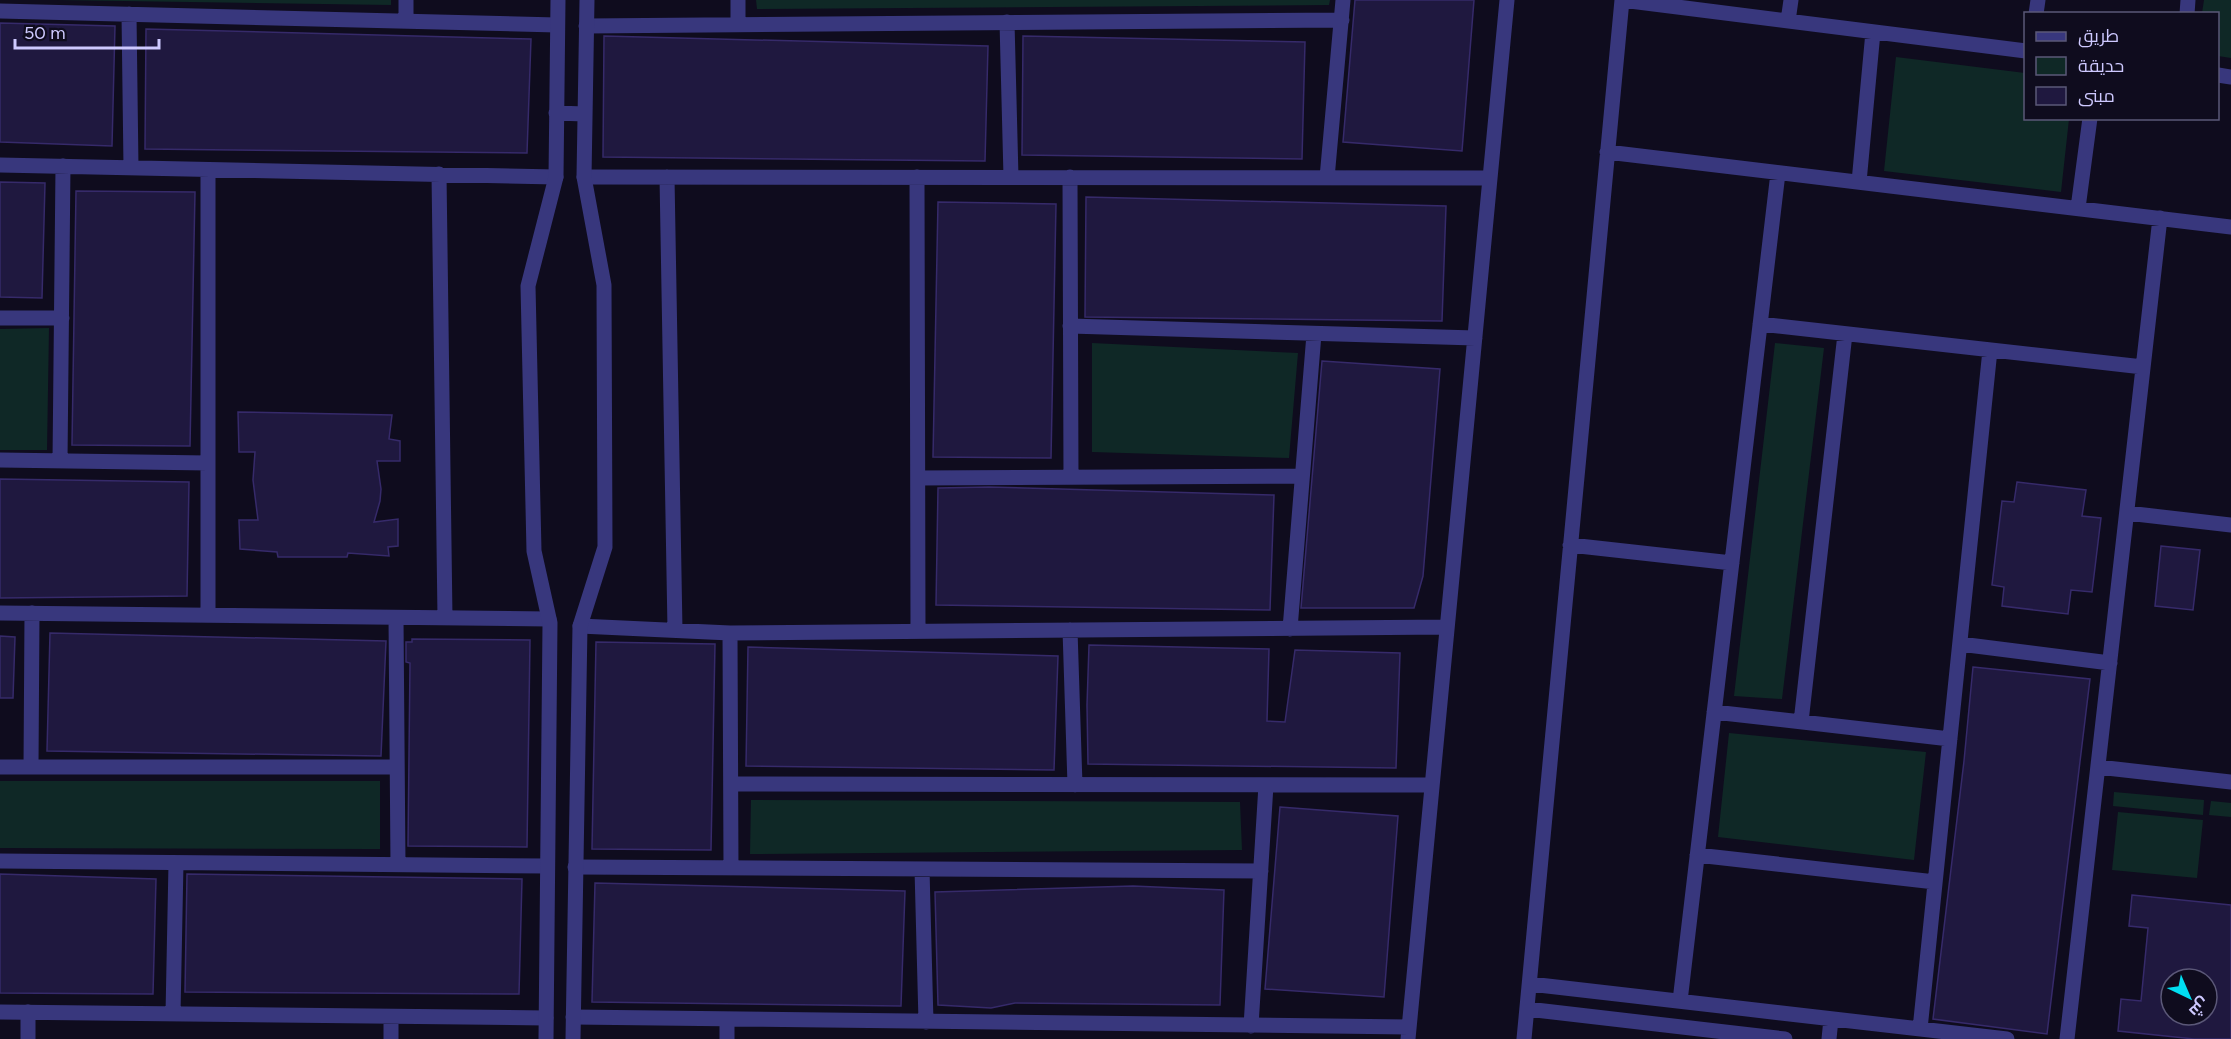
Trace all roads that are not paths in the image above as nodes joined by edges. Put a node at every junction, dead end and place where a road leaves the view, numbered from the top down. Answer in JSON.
{"nodes":[{"id":1,"x":406,"y":0,"type":"edge"},
{"id":2,"x":558,"y":0,"type":"edge"},
{"id":3,"x":587,"y":0,"type":"edge"},
{"id":4,"x":738,"y":0,"type":"edge"},
{"id":5,"x":1343,"y":0,"type":"edge"},
{"id":6,"x":1507,"y":0,"type":"edge"},
{"id":7,"x":1622,"y":0,"type":"edge"},
{"id":8,"x":1791,"y":0,"type":"edge"},
{"id":9,"x":0,"y":11,"type":"edge"},
{"id":10,"x":129,"y":14,"type":"junction"},
{"id":11,"x":1342,"y":20,"type":"junction"},
{"id":12,"x":406,"y":21,"type":"junction"},
{"id":13,"x":1788,"y":21,"type":"junction"},
{"id":14,"x":1007,"y":22,"type":"junction"},
{"id":15,"x":738,"y":24,"type":"junction"},
{"id":16,"x":557,"y":26,"type":"junction"},
{"id":17,"x":586,"y":26,"type":"junction"},
{"id":18,"x":1873,"y":32,"type":"junction"},
{"id":19,"x":2024,"y":51,"type":"edge"},
{"id":20,"x":556,"y":113,"type":"junction"},
{"id":21,"x":585,"y":114,"type":"junction"},
{"id":22,"x":2090,"y":120,"type":"edge"},
{"id":23,"x":1607,"y":152,"type":"junction"},
{"id":24,"x":0,"y":165,"type":"edge"},
{"id":25,"x":63,"y":166,"type":"junction"},
{"id":26,"x":131,"y":168,"type":"junction"},
{"id":27,"x":208,"y":170,"type":"junction"},
{"id":28,"x":1778,"y":173,"type":"junction"},
{"id":29,"x":440,"y":174,"type":"junction"},
{"id":30,"x":556,"y":177,"type":"junction"},
{"id":31,"x":584,"y":177,"type":"junction"},
{"id":32,"x":666,"y":177,"type":"junction"},
{"id":33,"x":917,"y":177,"type":"junction"},
{"id":34,"x":1011,"y":177,"type":"junction"},
{"id":35,"x":1070,"y":177,"type":"junction"},
{"id":36,"x":1327,"y":178,"type":"junction"},
{"id":37,"x":1490,"y":178,"type":"junction"},
{"id":38,"x":1859,"y":182,"type":"junction"},
{"id":39,"x":2078,"y":208,"type":"junction"},
{"id":40,"x":2160,"y":218,"type":"junction"},
{"id":41,"x":2231,"y":227,"type":"edge"},
{"id":42,"x":0,"y":318,"type":"edge"},
{"id":43,"x":62,"y":318,"type":"junction"},
{"id":44,"x":1760,"y":324,"type":"junction"},
{"id":45,"x":1070,"y":326,"type":"junction"},
{"id":46,"x":1845,"y":333,"type":"junction"},
{"id":47,"x":1314,"y":334,"type":"junction"},
{"id":48,"x":1475,"y":338,"type":"junction"},
{"id":49,"x":1990,"y":350,"type":"junction"},
{"id":50,"x":2143,"y":367,"type":"junction"},
{"id":51,"x":0,"y":460,"type":"edge"},
{"id":52,"x":60,"y":461,"type":"junction"},
{"id":53,"x":208,"y":463,"type":"junction"},
{"id":54,"x":1302,"y":476,"type":"junction"},
{"id":55,"x":1071,"y":477,"type":"junction"},
{"id":56,"x":918,"y":478,"type":"junction"},
{"id":57,"x":2127,"y":513,"type":"junction"},
{"id":58,"x":2231,"y":525,"type":"edge"},
{"id":59,"x":1570,"y":545,"type":"junction"},
{"id":60,"x":1732,"y":563,"type":"junction"},
{"id":61,"x":0,"y":613,"type":"edge"},
{"id":62,"x":32,"y":614,"type":"junction"},
{"id":63,"x":208,"y":615,"type":"junction"},
{"id":64,"x":396,"y":618,"type":"junction"},
{"id":65,"x":445,"y":618,"type":"junction"},
{"id":66,"x":549,"y":619,"type":"junction"},
{"id":67,"x":580,"y":626,"type":"junction"},
{"id":68,"x":1447,"y":627,"type":"junction"},
{"id":69,"x":1290,"y":628,"type":"junction"},
{"id":70,"x":675,"y":630,"type":"junction"},
{"id":71,"x":1070,"y":630,"type":"junction"},
{"id":72,"x":918,"y":631,"type":"junction"},
{"id":73,"x":730,"y":633,"type":"junction"},
{"id":74,"x":1960,"y":644,"type":"junction"},
{"id":75,"x":2110,"y":663,"type":"junction"},
{"id":76,"x":1714,"y":712,"type":"junction"},
{"id":77,"x":1801,"y":722,"type":"junction"},
{"id":78,"x":1950,"y":739,"type":"junction"},
{"id":79,"x":0,"y":767,"type":"edge"},
{"id":80,"x":31,"y":767,"type":"junction"},
{"id":81,"x":397,"y":767,"type":"junction"},
{"id":82,"x":2097,"y":767,"type":"junction"},
{"id":83,"x":2231,"y":782,"type":"edge"},
{"id":84,"x":730,"y":784,"type":"junction"},
{"id":85,"x":1075,"y":784,"type":"junction"},
{"id":86,"x":1266,"y":785,"type":"junction"},
{"id":87,"x":1432,"y":785,"type":"junction"},
{"id":88,"x":1697,"y":855,"type":"junction"},
{"id":89,"x":0,"y":861,"type":"edge"},
{"id":90,"x":176,"y":863,"type":"junction"},
{"id":91,"x":398,"y":864,"type":"junction"},
{"id":92,"x":548,"y":866,"type":"junction"},
{"id":93,"x":576,"y":867,"type":"junction"},
{"id":94,"x":731,"y":868,"type":"junction"},
{"id":95,"x":922,"y":869,"type":"junction"},
{"id":96,"x":1261,"y":871,"type":"junction"},
{"id":97,"x":1935,"y":882,"type":"junction"},
{"id":98,"x":574,"y":944,"type":"junction"},
{"id":99,"x":546,"y":945,"type":"junction"},
{"id":100,"x":1530,"y":984,"type":"junction"},
{"id":101,"x":1655,"y":998,"type":"junction"},
{"id":102,"x":1680,"y":1001,"type":"junction"},
{"id":103,"x":1527,"y":1009,"type":"junction"},
{"id":104,"x":0,"y":1012,"type":"edge"},
{"id":105,"x":28,"y":1012,"type":"junction"},
{"id":106,"x":173,"y":1014,"type":"junction"},
{"id":107,"x":391,"y":1017,"type":"junction"},
{"id":108,"x":573,"y":1017,"type":"junction"},
{"id":109,"x":546,"y":1018,"type":"junction"},
{"id":110,"x":1831,"y":1018,"type":"junction"},
{"id":111,"x":727,"y":1019,"type":"junction"},
{"id":112,"x":926,"y":1022,"type":"junction"},
{"id":113,"x":1653,"y":1024,"type":"junction"},
{"id":114,"x":1251,"y":1026,"type":"junction"},
{"id":115,"x":1920,"y":1029,"type":"junction"},
{"id":116,"x":1091,"y":1031,"type":"edge"},
{"id":117,"x":1408,"y":1033,"type":"edge"},
{"id":118,"x":1684,"y":1033,"type":"edge"},
{"id":119,"x":1763,"y":1038,"type":"edge"},
{"id":120,"x":28,"y":1039,"type":"edge"},
{"id":121,"x":391,"y":1039,"type":"edge"},
{"id":122,"x":546,"y":1039,"type":"edge"},
{"id":123,"x":573,"y":1039,"type":"edge"},
{"id":124,"x":727,"y":1039,"type":"edge"},
{"id":125,"x":1524,"y":1039,"type":"edge"},
{"id":126,"x":1785,"y":1039,"type":"edge"},
{"id":127,"x":1829,"y":1039,"type":"edge"},
{"id":128,"x":2007,"y":1039,"type":"edge"},
{"id":129,"x":2067,"y":1039,"type":"edge"}],
"edges":[{"from":1,"to":12,"type":"street"},
{"from":2,"to":16,"type":"street"},
{"from":3,"to":17,"type":"street"},
{"from":4,"to":15,"type":"street"},
{"from":5,"to":11,"type":"street"},
{"from":6,"to":37,"type":"street"},
{"from":7,"to":13,"type":"street"},
{"from":7,"to":23,"type":"street"},
{"from":8,"to":13,"type":"street"},
{"from":9,"to":10,"type":"street"},
{"from":10,"to":12,"type":"street"},
{"from":10,"to":26,"type":"street"},
{"from":11,"to":14,"type":"street"},
{"from":11,"to":36,"type":"street"},
{"from":12,"to":16,"type":"street"},
{"from":13,"to":18,"type":"street"},
{"from":14,"to":15,"type":"street"},
{"from":14,"to":34,"type":"street"},
{"from":15,"to":17,"type":"street"},
{"from":16,"to":20,"type":"street"},
{"from":17,"to":21,"type":"street"},
{"from":18,"to":19,"type":"street"},
{"from":18,"to":38,"type":"street"},
{"from":20,"to":21,"type":"street"},
{"from":20,"to":30,"type":"street"},
{"from":21,"to":31,"type":"street"},
{"from":22,"to":39,"type":"street"},
{"from":23,"to":28,"type":"street"},
{"from":23,"to":59,"type":"street"},
{"from":24,"to":25,"type":"street"},
{"from":25,"to":26,"type":"street"},
{"from":25,"to":43,"type":"street"},
{"from":26,"to":27,"type":"street"},
{"from":27,"to":29,"type":"street"},
{"from":27,"to":53,"type":"street"},
{"from":28,"to":38,"type":"street"},
{"from":28,"to":44,"type":"street"},
{"from":29,"to":30,"type":"street"},
{"from":29,"to":65,"type":"street"},
{"from":30,"to":66,"type":"street"},
{"from":31,"to":32,"type":"street"},
{"from":31,"to":67,"type":"street"},
{"from":32,"to":33,"type":"street"},
{"from":32,"to":70,"type":"street"},
{"from":33,"to":34,"type":"street"},
{"from":33,"to":56,"type":"street"},
{"from":34,"to":35,"type":"street"},
{"from":35,"to":36,"type":"street"},
{"from":35,"to":45,"type":"street"},
{"from":36,"to":37,"type":"street"},
{"from":37,"to":48,"type":"street"},
{"from":38,"to":39,"type":"street"},
{"from":39,"to":40,"type":"street"},
{"from":40,"to":41,"type":"street"},
{"from":40,"to":50,"type":"street"},
{"from":42,"to":43,"type":"street"},
{"from":43,"to":52,"type":"street"},
{"from":44,"to":46,"type":"street"},
{"from":44,"to":60,"type":"street"},
{"from":45,"to":47,"type":"street"},
{"from":45,"to":55,"type":"street"},
{"from":46,"to":49,"type":"street"},
{"from":46,"to":77,"type":"street"},
{"from":47,"to":48,"type":"street"},
{"from":47,"to":54,"type":"street"},
{"from":48,"to":68,"type":"street"},
{"from":49,"to":50,"type":"street"},
{"from":49,"to":74,"type":"street"},
{"from":50,"to":57,"type":"street"},
{"from":51,"to":52,"type":"street"},
{"from":52,"to":53,"type":"street"},
{"from":53,"to":63,"type":"street"},
{"from":54,"to":55,"type":"street"},
{"from":54,"to":69,"type":"street"},
{"from":55,"to":56,"type":"street"},
{"from":56,"to":72,"type":"street"},
{"from":57,"to":58,"type":"street"},
{"from":57,"to":75,"type":"street"},
{"from":59,"to":60,"type":"street"},
{"from":59,"to":100,"type":"street"},
{"from":60,"to":76,"type":"street"},
{"from":61,"to":62,"type":"street"},
{"from":62,"to":63,"type":"street"},
{"from":62,"to":80,"type":"street"},
{"from":63,"to":64,"type":"street"},
{"from":64,"to":65,"type":"street"},
{"from":64,"to":81,"type":"street"},
{"from":65,"to":66,"type":"street"},
{"from":66,"to":92,"type":"street"},
{"from":67,"to":70,"type":"street"},
{"from":67,"to":93,"type":"street"},
{"from":68,"to":69,"type":"street"},
{"from":68,"to":87,"type":"street"},
{"from":69,"to":71,"type":"street"},
{"from":70,"to":73,"type":"street"},
{"from":71,"to":72,"type":"street"},
{"from":71,"to":85,"type":"street"},
{"from":72,"to":73,"type":"street"},
{"from":73,"to":84,"type":"street"},
{"from":74,"to":75,"type":"street"},
{"from":74,"to":78,"type":"street"},
{"from":75,"to":82,"type":"street"},
{"from":76,"to":77,"type":"street"},
{"from":76,"to":88,"type":"street"},
{"from":77,"to":78,"type":"street"},
{"from":78,"to":97,"type":"street"},
{"from":79,"to":80,"type":"street"},
{"from":80,"to":81,"type":"street"},
{"from":81,"to":91,"type":"street"},
{"from":82,"to":83,"type":"street"},
{"from":82,"to":129,"type":"street"},
{"from":84,"to":85,"type":"street"},
{"from":84,"to":94,"type":"street"},
{"from":85,"to":86,"type":"street"},
{"from":86,"to":87,"type":"street"},
{"from":86,"to":96,"type":"street"},
{"from":87,"to":117,"type":"street"},
{"from":88,"to":97,"type":"street"},
{"from":88,"to":102,"type":"street"},
{"from":89,"to":90,"type":"street"},
{"from":90,"to":91,"type":"street"},
{"from":90,"to":106,"type":"street"},
{"from":91,"to":92,"type":"street"},
{"from":92,"to":99,"type":"street"},
{"from":93,"to":94,"type":"street"},
{"from":93,"to":98,"type":"street"},
{"from":94,"to":95,"type":"street"},
{"from":95,"to":96,"type":"street"},
{"from":95,"to":112,"type":"street"},
{"from":96,"to":114,"type":"street"},
{"from":97,"to":115,"type":"street"},
{"from":98,"to":99,"type":"street"},
{"from":98,"to":108,"type":"street"},
{"from":99,"to":109,"type":"street"},
{"from":100,"to":101,"type":"street"},
{"from":100,"to":103,"type":"street"},
{"from":101,"to":102,"type":"street"},
{"from":101,"to":113,"type":"street"},
{"from":102,"to":110,"type":"street"},
{"from":103,"to":113,"type":"street"},
{"from":103,"to":125,"type":"street"},
{"from":104,"to":105,"type":"street"},
{"from":105,"to":106,"type":"street"},
{"from":105,"to":120,"type":"street"},
{"from":106,"to":107,"type":"street"},
{"from":107,"to":109,"type":"street"},
{"from":107,"to":121,"type":"street"},
{"from":108,"to":111,"type":"street"},
{"from":108,"to":123,"type":"street"},
{"from":109,"to":122,"type":"street"},
{"from":110,"to":115,"type":"street"},
{"from":110,"to":127,"type":"street"},
{"from":111,"to":112,"type":"street"},
{"from":111,"to":124,"type":"street"},
{"from":112,"to":116,"type":"street"},
{"from":113,"to":118,"type":"street"},
{"from":114,"to":116,"type":"street"},
{"from":114,"to":117,"type":"street"},
{"from":115,"to":128,"type":"street"},
{"from":118,"to":119,"type":"street"},
{"from":119,"to":126,"type":"street"}]}
